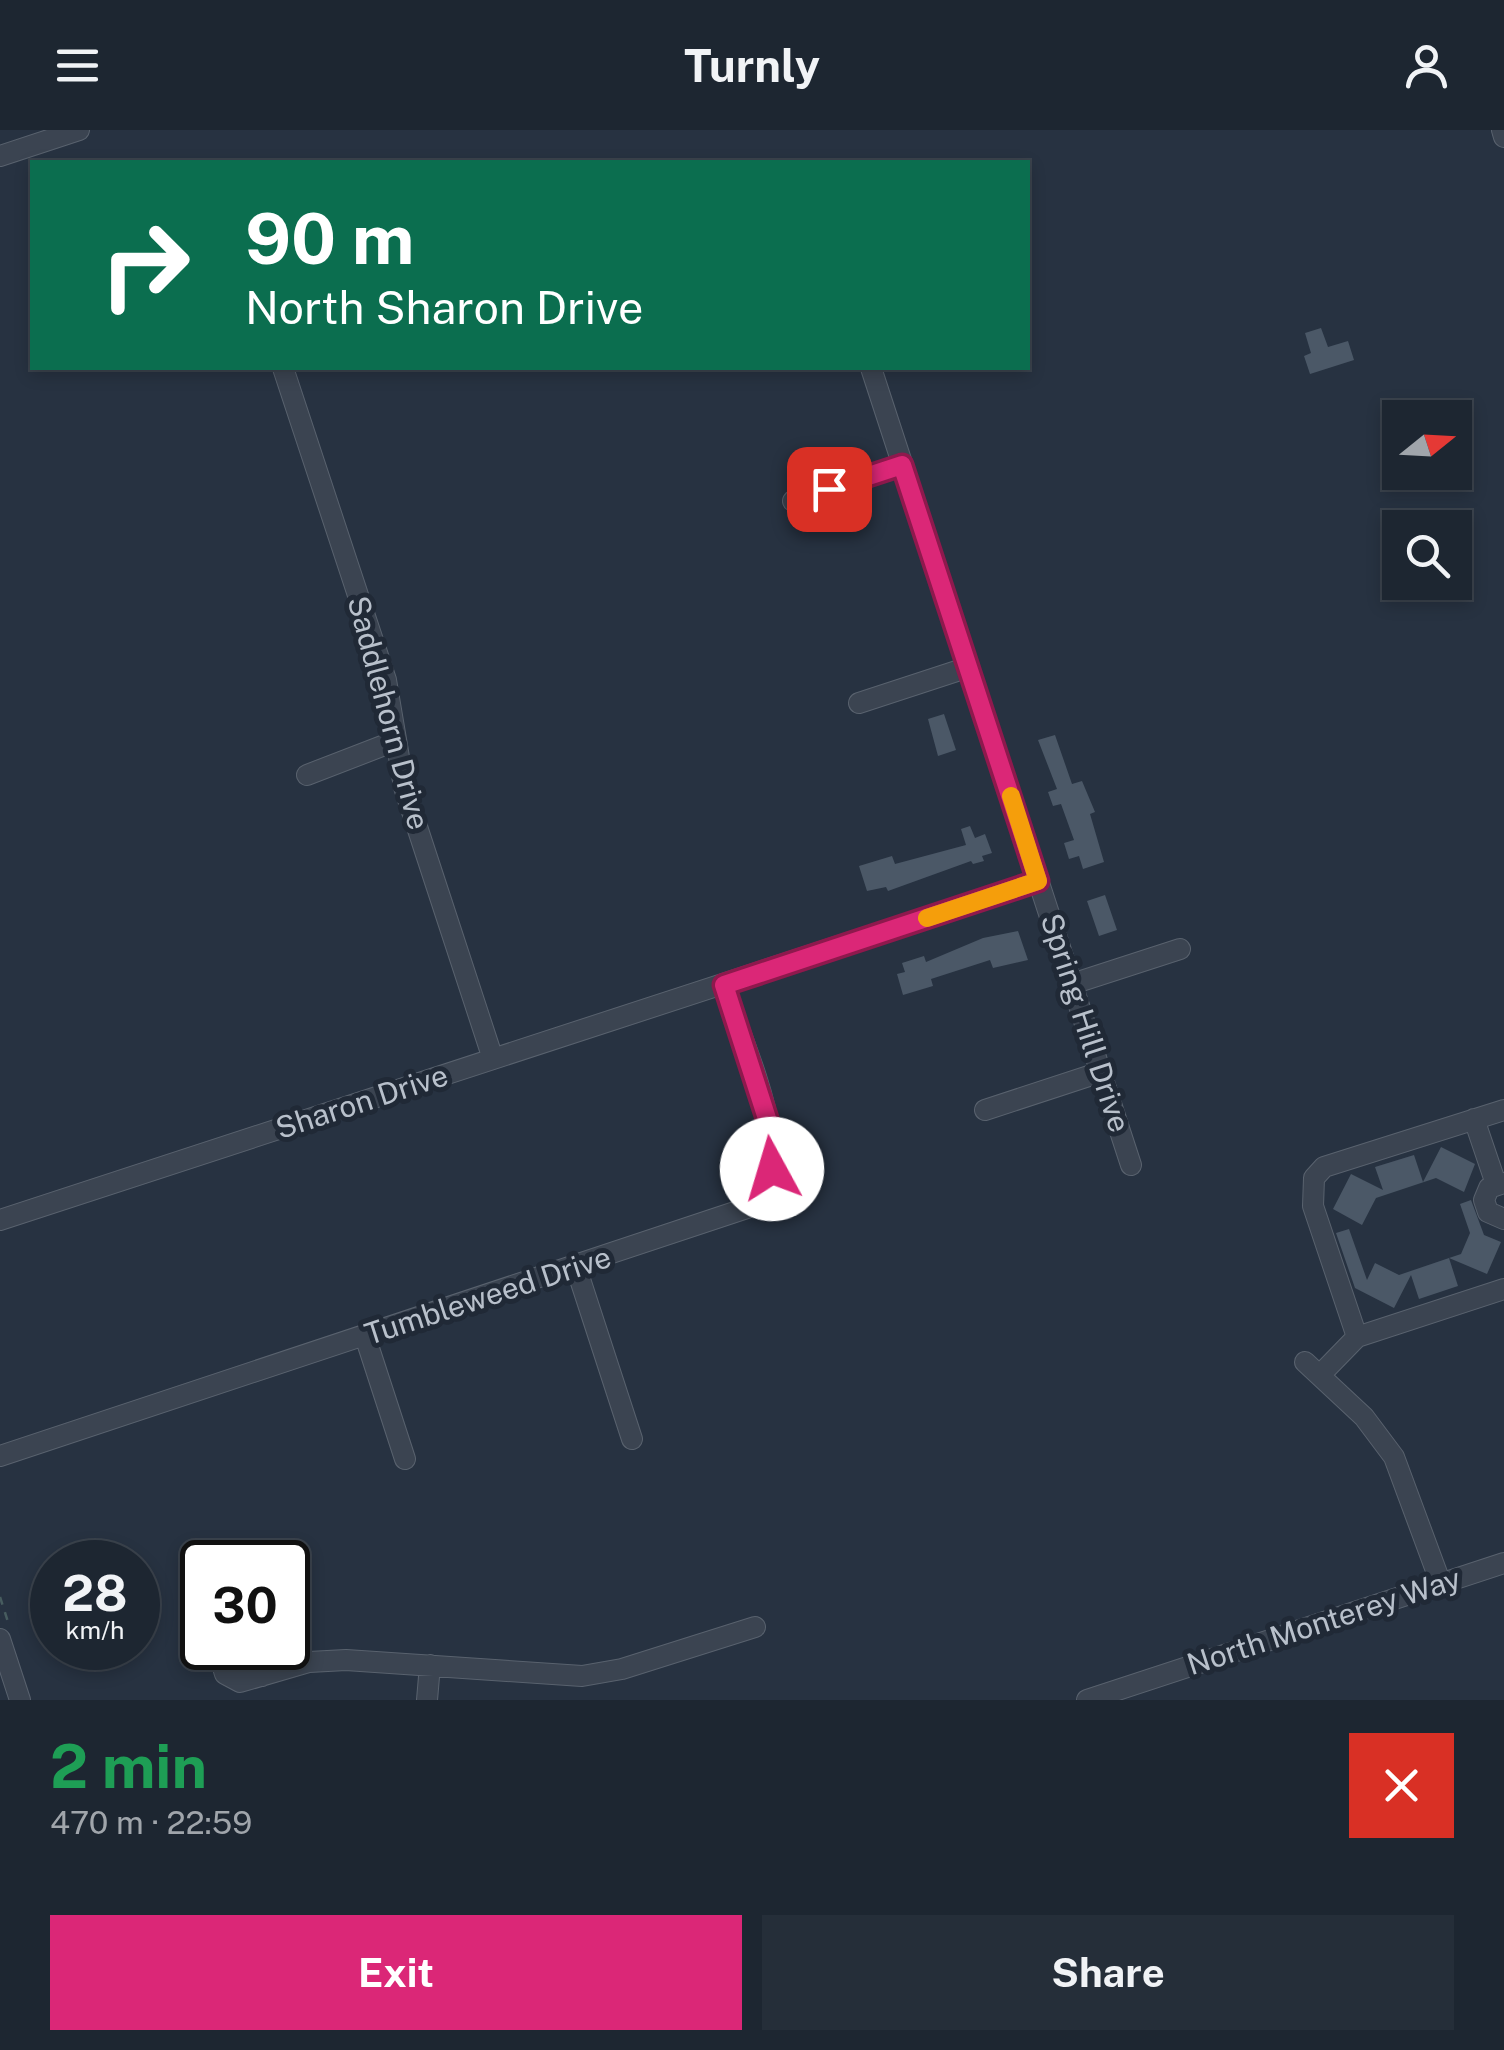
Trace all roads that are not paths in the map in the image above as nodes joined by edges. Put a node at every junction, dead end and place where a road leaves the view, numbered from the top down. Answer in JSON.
{"nodes":[{"id":1,"x":78,"y":130,"type":"edge"},
{"id":2,"x":0,"y":156,"type":"edge"},
{"id":3,"x":284,"y":370,"type":"edge"},
{"id":4,"x":871,"y":370,"type":"edge"},
{"id":5,"x":902,"y":465,"type":"junction"},
{"id":6,"x":793,"y":501,"type":"dead end"},
{"id":7,"x":969,"y":668,"type":"junction"},
{"id":8,"x":859,"y":704,"type":"dead end"},
{"id":9,"x":395,"y":742,"type":"junction"},
{"id":10,"x":307,"y":775,"type":"dead end"},
{"id":11,"x":1038,"y":881,"type":"junction"},
{"id":12,"x":1180,"y":949,"type":"dead end"},
{"id":13,"x":1072,"y":984,"type":"junction"},
{"id":14,"x":724,"y":985,"type":"junction"},
{"id":15,"x":493,"y":1059,"type":"junction"},
{"id":16,"x":1101,"y":1072,"type":"junction"},
{"id":17,"x":984,"y":1110,"type":"dead end"},
{"id":18,"x":1504,"y":1110,"type":"edge"},
{"id":19,"x":1474,"y":1120,"type":"junction"},
{"id":20,"x":1131,"y":1165,"type":"dead end"},
{"id":21,"x":1500,"y":1183,"type":"edge"},
{"id":22,"x":1504,"y":1219,"type":"edge"},
{"id":23,"x":0,"y":1220,"type":"edge"},
{"id":24,"x":576,"y":1267,"type":"junction"},
{"id":25,"x":1504,"y":1289,"type":"edge"},
{"id":26,"x":364,"y":1336,"type":"junction"},
{"id":27,"x":1357,"y":1337,"type":"junction"},
{"id":28,"x":632,"y":1440,"type":"dead end"},
{"id":29,"x":0,"y":1456,"type":"edge"},
{"id":30,"x":405,"y":1459,"type":"dead end"},
{"id":31,"x":1504,"y":1563,"type":"edge"},
{"id":32,"x":1440,"y":1584,"type":"junction"},
{"id":33,"x":755,"y":1628,"type":"dead end"},
{"id":34,"x":0,"y":1640,"type":"edge"},
{"id":35,"x":430,"y":1665,"type":"junction"},
{"id":36,"x":226,"y":1670,"type":"edge"},
{"id":37,"x":260,"y":1670,"type":"edge"},
{"id":38,"x":262,"y":1676,"type":"junction"},
{"id":39,"x":20,"y":1700,"type":"edge"},
{"id":40,"x":427,"y":1700,"type":"edge"},
{"id":41,"x":1086,"y":1700,"type":"edge"}],
"edges":[{"from":1,"to":2,"type":"street"},
{"from":3,"to":9,"type":"street","name":"Saddlehorn Drive"},
{"from":4,"to":5,"type":"street","name":"Spring Hill Drive"},
{"from":5,"to":6,"type":"street"},
{"from":5,"to":7,"type":"street","name":"Spring Hill Drive"},
{"from":7,"to":8,"type":"street"},
{"from":7,"to":11,"type":"street","name":"Spring Hill Drive"},
{"from":9,"to":10,"type":"street"},
{"from":9,"to":15,"type":"street","name":"Saddlehorn Drive"},
{"from":11,"to":13,"type":"street","name":"Spring Hill Drive"},
{"from":11,"to":14,"type":"street","name":"Sharon Drive"},
{"from":12,"to":13,"type":"street"},
{"from":13,"to":16,"type":"street","name":"Spring Hill Drive"},
{"from":14,"to":15,"type":"street","name":"Sharon Drive"},
{"from":14,"to":24,"type":"street","name":"Tumbleweed Drive"},
{"from":15,"to":23,"type":"street","name":"Sharon Drive"},
{"from":16,"to":17,"type":"street"},
{"from":16,"to":20,"type":"street","name":"Spring Hill Drive"},
{"from":18,"to":19,"type":"street"},
{"from":19,"to":21,"type":"street"},
{"from":19,"to":27,"type":"street"},
{"from":21,"to":22,"type":"street"},
{"from":24,"to":26,"type":"street","name":"Tumbleweed Drive"},
{"from":24,"to":28,"type":"street"},
{"from":25,"to":27,"type":"street"},
{"from":26,"to":29,"type":"street","name":"Tumbleweed Drive"},
{"from":26,"to":30,"type":"street"},
{"from":27,"to":32,"type":"street"},
{"from":31,"to":32,"type":"street","name":"North Monterey Way"},
{"from":32,"to":41,"type":"street","name":"North Monterey Way"},
{"from":33,"to":35,"type":"street"},
{"from":34,"to":39,"type":"street"},
{"from":35,"to":38,"type":"street"},
{"from":35,"to":40,"type":"street"},
{"from":36,"to":38,"type":"street"},
{"from":37,"to":38,"type":"street"}]}
